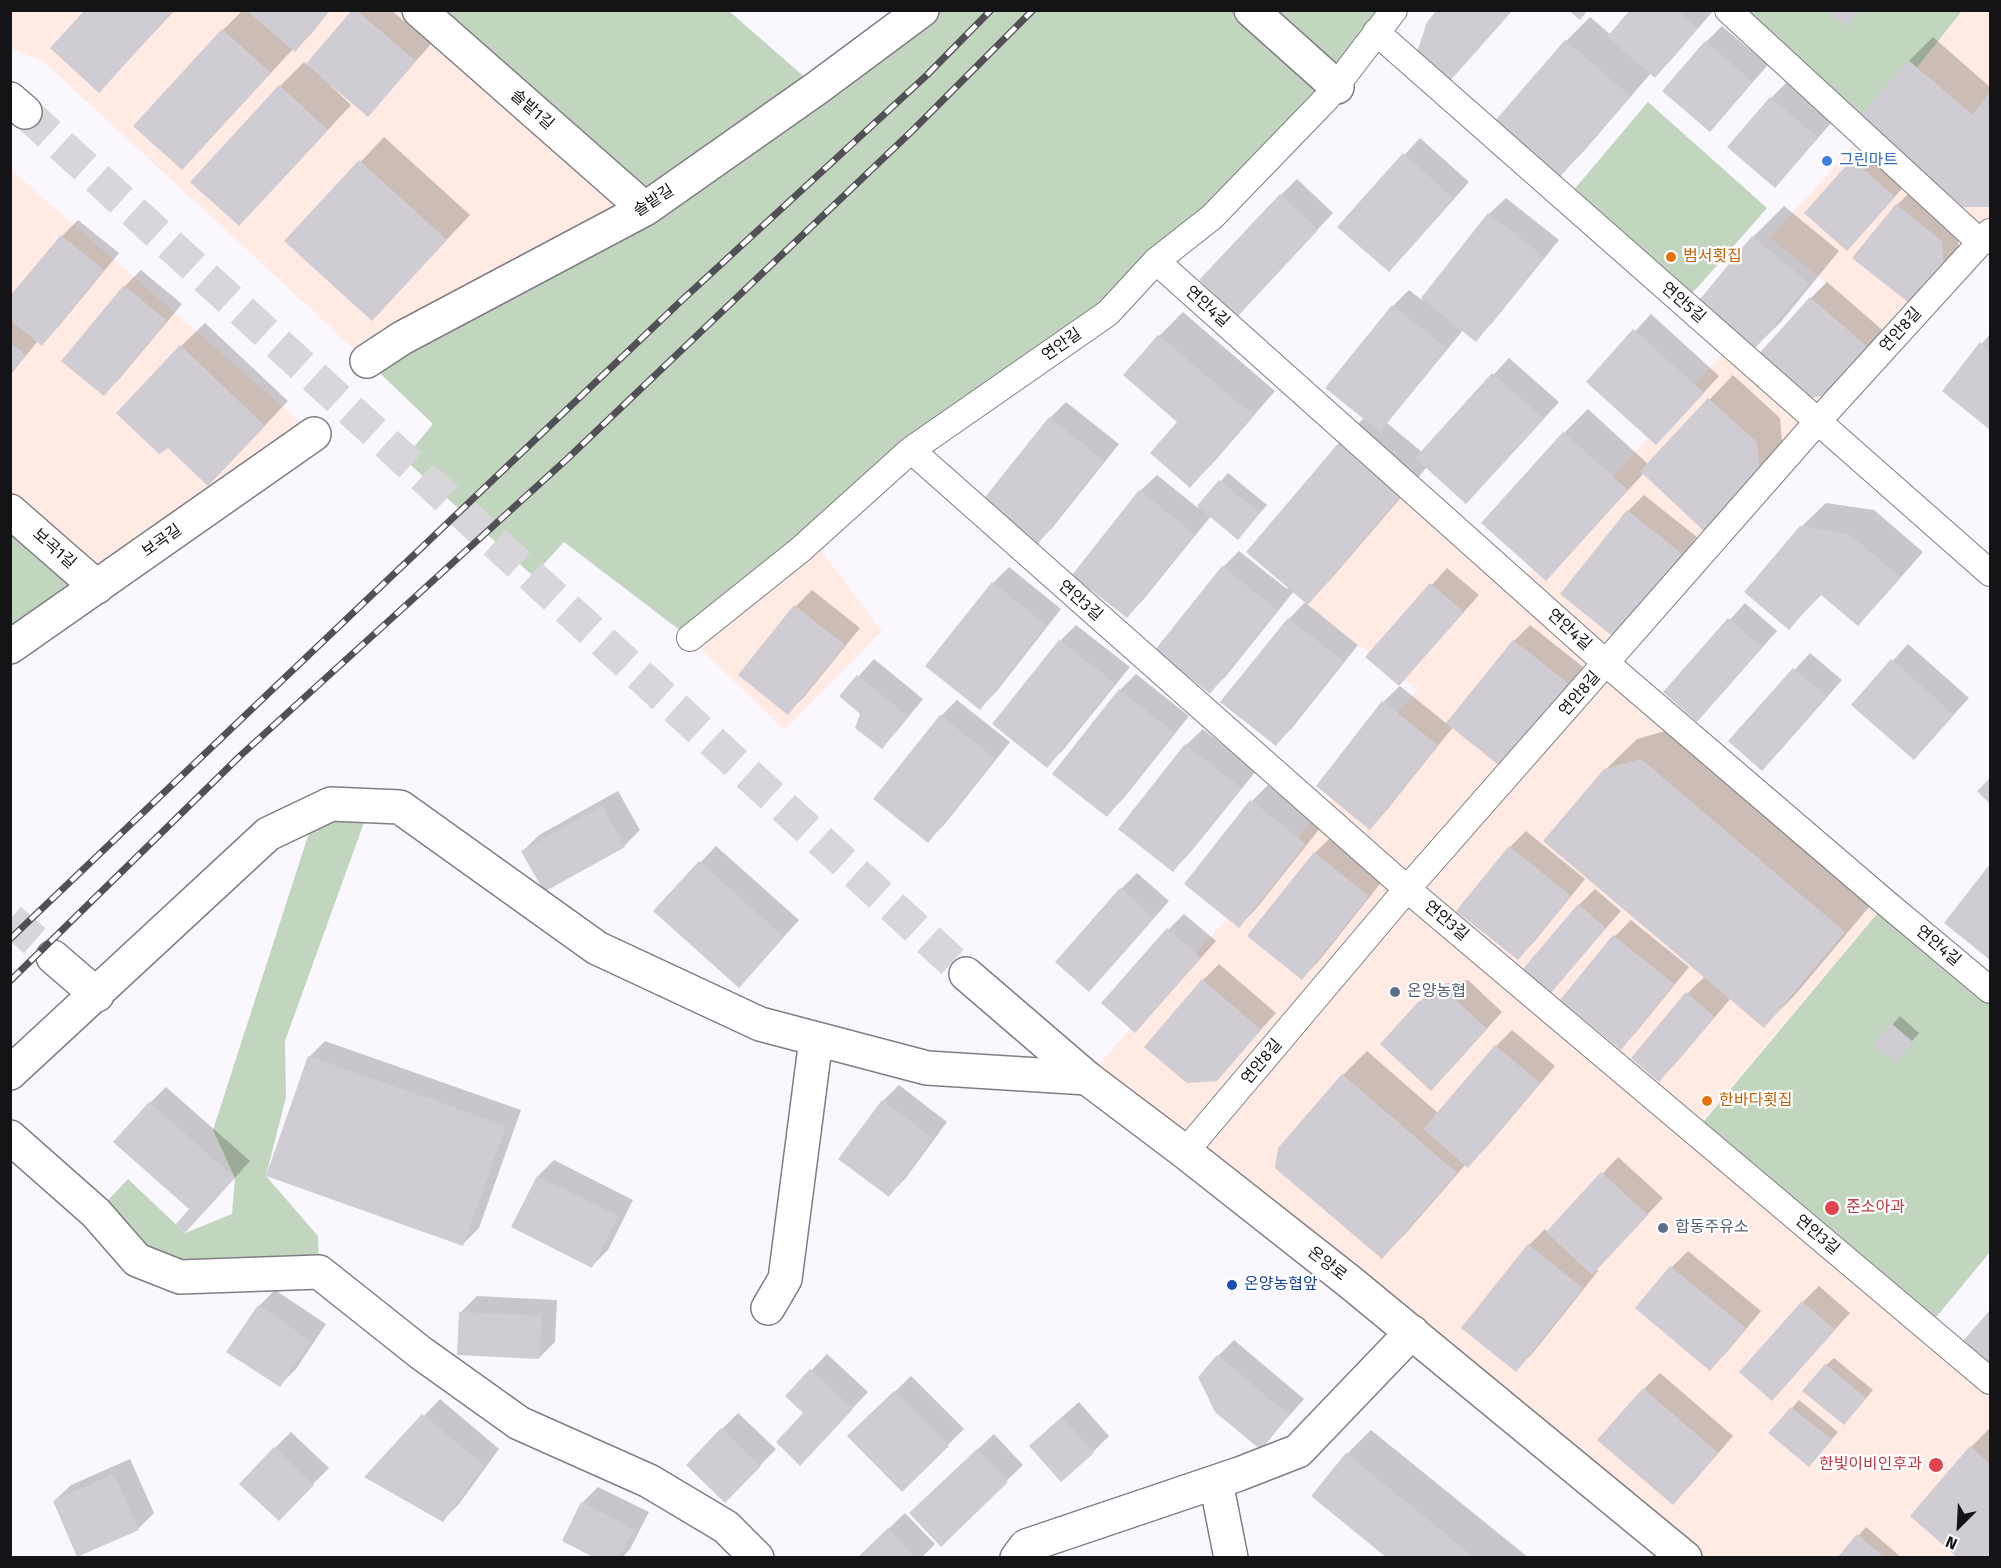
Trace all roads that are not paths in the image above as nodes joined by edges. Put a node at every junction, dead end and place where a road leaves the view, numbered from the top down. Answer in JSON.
{"nodes":[{"id":1,"x":419,"y":10,"type":"edge"},
{"id":2,"x":922,"y":10,"type":"edge"},
{"id":3,"x":1251,"y":10,"type":"edge"},
{"id":4,"x":1394,"y":10,"type":"edge"},
{"id":5,"x":1728,"y":10,"type":"edge"},
{"id":6,"x":1376,"y":32,"type":"junction"},
{"id":7,"x":1337,"y":87,"type":"junction"},
{"id":8,"x":645,"y":208,"type":"junction"},
{"id":9,"x":1986,"y":237,"type":"edge"},
{"id":10,"x":1156,"y":261,"type":"junction"},
{"id":11,"x":367,"y":361,"type":"dead end"},
{"id":12,"x":1818,"y":421,"type":"junction"},
{"id":13,"x":314,"y":434,"type":"dead end"},
{"id":14,"x":911,"y":450,"type":"junction"},
{"id":15,"x":10,"y":512,"type":"edge"},
{"id":16,"x":1990,"y":573,"type":"edge"},
{"id":17,"x":97,"y":587,"type":"junction"},
{"id":18,"x":690,"y":638,"type":"dead end"},
{"id":19,"x":10,"y":647,"type":"edge"},
{"id":20,"x":1606,"y":664,"type":"junction"},
{"id":21,"x":1407,"y":889,"type":"junction"},
{"id":22,"x":53,"y":957,"type":"tunnel mouth"},
{"id":23,"x":966,"y":974,"type":"tunnel mouth"},
{"id":24,"x":1990,"y":990,"type":"edge"},
{"id":25,"x":97,"y":995,"type":"junction"},
{"id":26,"x":816,"y":1039,"type":"junction"},
{"id":27,"x":10,"y":1073,"type":"edge"},
{"id":28,"x":1088,"y":1078,"type":"junction"},
{"id":29,"x":10,"y":1137,"type":"edge"},
{"id":30,"x":1185,"y":1152,"type":"junction"},
{"id":31,"x":768,"y":1308,"type":"dead end"},
{"id":32,"x":1412,"y":1332,"type":"junction"},
{"id":33,"x":1990,"y":1381,"type":"edge"},
{"id":34,"x":1216,"y":1482,"type":"junction"},
{"id":35,"x":757,"y":1557,"type":"edge"},
{"id":36,"x":1017,"y":1557,"type":"edge"},
{"id":37,"x":1231,"y":1557,"type":"edge"},
{"id":38,"x":1685,"y":1557,"type":"edge"}],
"edges":[{"from":1,"to":8,"type":"street","name":"솔밭1길"},
{"from":2,"to":8,"type":"street","name":"솔밭길"},
{"from":3,"to":7,"type":"street"},
{"from":4,"to":6,"type":"lane","name":"연안길"},
{"from":5,"to":9,"type":"lane","name":"연안8길"},
{"from":6,"to":7,"type":"lane","name":"연안길"},
{"from":6,"to":12,"type":"lane","name":"연안5길"},
{"from":7,"to":10,"type":"lane","name":"연안길"},
{"from":8,"to":11,"type":"street","name":"솔밭길"},
{"from":9,"to":12,"type":"lane","name":"연안8길"},
{"from":10,"to":14,"type":"lane","name":"연안길"},
{"from":10,"to":20,"type":"lane","name":"연안4길"},
{"from":12,"to":16,"type":"lane","name":"연안5길"},
{"from":12,"to":20,"type":"lane","name":"연안8길"},
{"from":13,"to":17,"type":"street","name":"보곡길"},
{"from":14,"to":18,"type":"lane","name":"연안길"},
{"from":14,"to":21,"type":"lane","name":"연안3길"},
{"from":15,"to":17,"type":"street","name":"보곡1길"},
{"from":17,"to":19,"type":"street","name":"보곡길"},
{"from":20,"to":21,"type":"lane","name":"연안8길"},
{"from":20,"to":24,"type":"lane","name":"연안4길"},
{"from":21,"to":30,"type":"lane","name":"연안8길"},
{"from":21,"to":33,"type":"lane","name":"연안3길"},
{"from":22,"to":25,"type":"street"},
{"from":23,"to":28,"type":"street","name":"온양로"},
{"from":25,"to":26,"type":"street"},
{"from":25,"to":27,"type":"street"},
{"from":26,"to":28,"type":"street"},
{"from":26,"to":31,"type":"street"},
{"from":28,"to":30,"type":"street","name":"온양로"},
{"from":29,"to":35,"type":"street"},
{"from":30,"to":32,"type":"street","name":"온양로"},
{"from":32,"to":34,"type":"street"},
{"from":32,"to":38,"type":"street","name":"온양로"},
{"from":34,"to":36,"type":"street"},
{"from":34,"to":37,"type":"street"}]}
